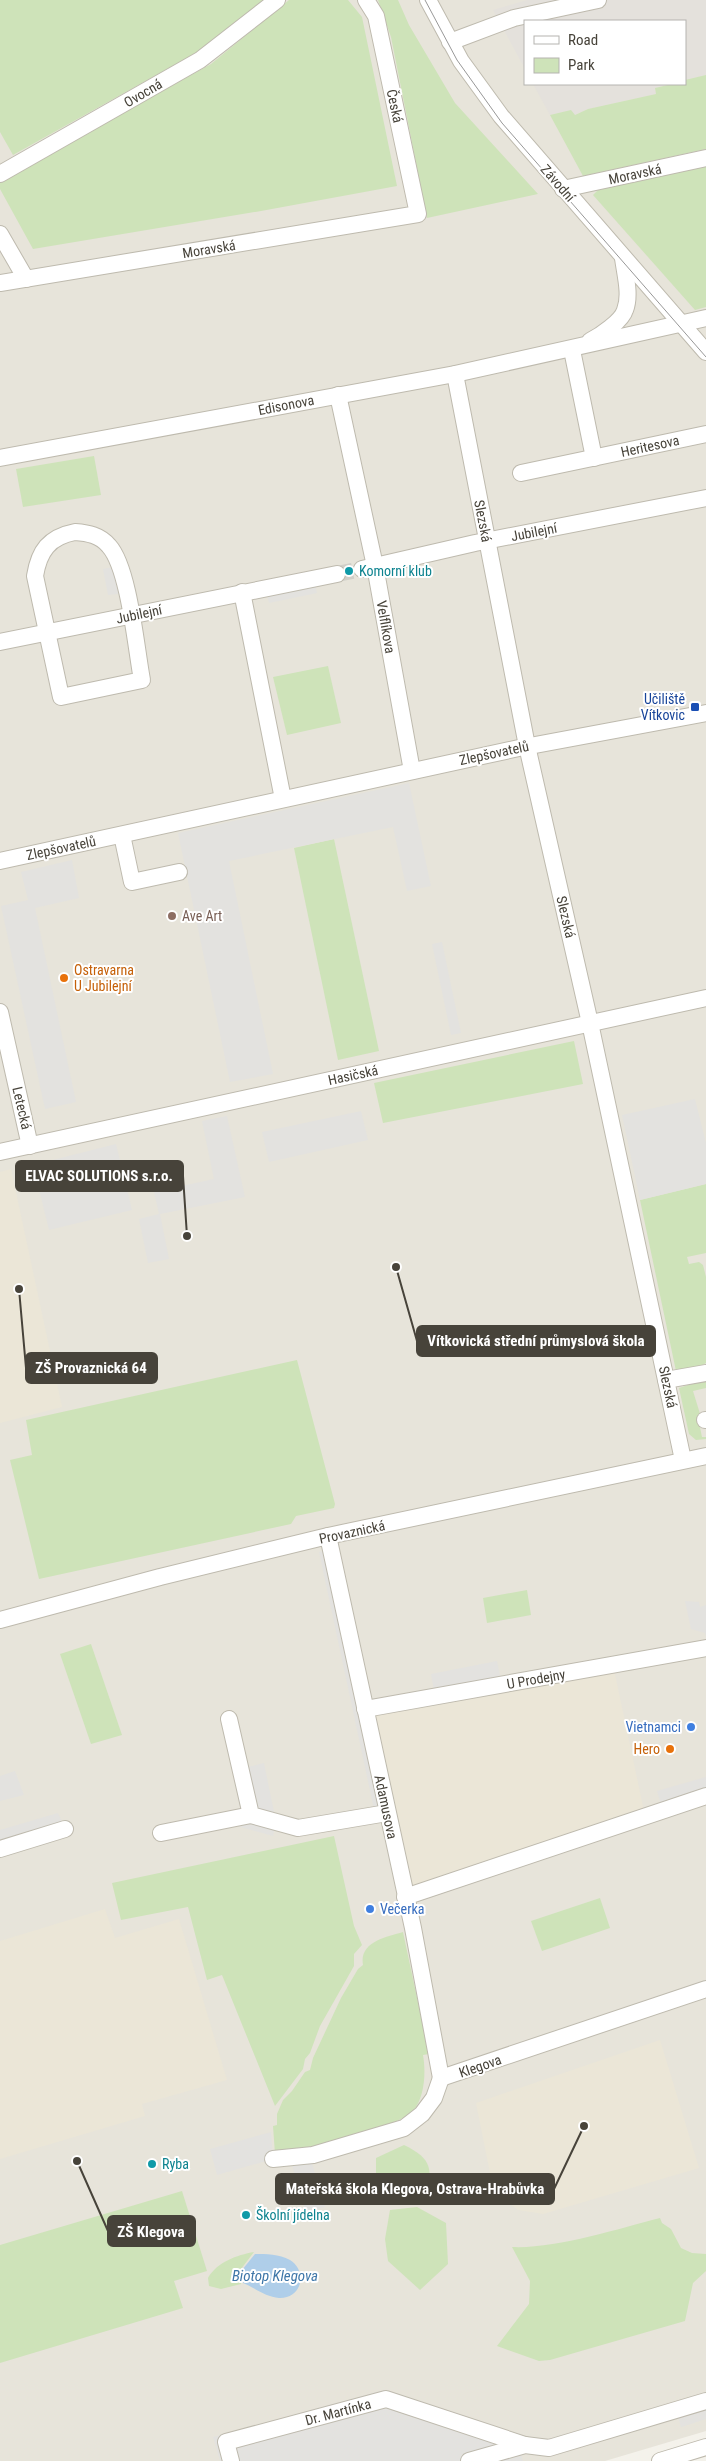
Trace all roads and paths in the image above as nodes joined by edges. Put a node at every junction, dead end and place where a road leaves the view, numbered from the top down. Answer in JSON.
{"nodes":[{"id":1,"x":277,"y":0,"type":"edge"},
{"id":2,"x":366,"y":0,"type":"edge"},
{"id":3,"x":428,"y":0,"type":"edge"},
{"id":4,"x":598,"y":0,"type":"edge"},
{"id":5,"x":450,"y":42,"type":"junction"},
{"id":6,"x":706,"y":158,"type":"edge"},
{"id":7,"x":0,"y":174,"type":"edge"},
{"id":8,"x":563,"y":189,"type":"junction"},
{"id":9,"x":418,"y":214,"type":"joint"},
{"id":10,"x":0,"y":234,"type":"edge"},
{"id":11,"x":623,"y":258,"type":"junction"},
{"id":12,"x":26,"y":279,"type":"junction"},
{"id":13,"x":0,"y":283,"type":"edge"},
{"id":14,"x":706,"y":318,"type":"edge"},
{"id":15,"x":682,"y":325,"type":"junction"},
{"id":16,"x":572,"y":350,"type":"junction"},
{"id":17,"x":706,"y":352,"type":"edge"},
{"id":18,"x":454,"y":374,"type":"junction"},
{"id":19,"x":338,"y":395,"type":"junction"},
{"id":20,"x":706,"y":434,"type":"edge"},
{"id":21,"x":0,"y":458,"type":"edge"},
{"id":22,"x":594,"y":458,"type":"junction"},
{"id":23,"x":521,"y":473,"type":"dead end"},
{"id":24,"x":706,"y":498,"type":"edge"},
{"id":25,"x":486,"y":541,"type":"junction"},
{"id":26,"x":369,"y":567,"type":"junction"},
{"id":27,"x":336,"y":574,"type":"tunnel mouth"},
{"id":28,"x":242,"y":592,"type":"junction"},
{"id":29,"x":131,"y":616,"type":"junction"},
{"id":30,"x":47,"y":633,"type":"junction"},
{"id":31,"x":0,"y":642,"type":"edge"},
{"id":32,"x":706,"y":713,"type":"edge"},
{"id":33,"x":527,"y":746,"type":"junction"},
{"id":34,"x":412,"y":771,"type":"junction"},
{"id":35,"x":282,"y":800,"type":"junction"},
{"id":36,"x":122,"y":835,"type":"junction"},
{"id":37,"x":0,"y":861,"type":"edge"},
{"id":38,"x":179,"y":872,"type":"dead end"},
{"id":39,"x":706,"y":998,"type":"edge"},
{"id":40,"x":0,"y":1012,"type":"edge"},
{"id":41,"x":590,"y":1023,"type":"junction"},
{"id":42,"x":30,"y":1146,"type":"junction"},
{"id":43,"x":0,"y":1152,"type":"edge"},
{"id":44,"x":706,"y":1373,"type":"edge"},
{"id":45,"x":666,"y":1380,"type":"junction"},
{"id":46,"x":706,"y":1456,"type":"edge"},
{"id":47,"x":683,"y":1460,"type":"junction"},
{"id":48,"x":328,"y":1536,"type":"junction"},
{"id":49,"x":0,"y":1620,"type":"edge"},
{"id":50,"x":706,"y":1648,"type":"edge"},
{"id":51,"x":365,"y":1710,"type":"junction"},
{"id":52,"x":229,"y":1719,"type":"dead end"},
{"id":53,"x":706,"y":1796,"type":"edge"},
{"id":54,"x":387,"y":1812,"type":"junction"},
{"id":55,"x":251,"y":1816,"type":"junction"},
{"id":56,"x":65,"y":1830,"type":"dead end"},
{"id":57,"x":161,"y":1833,"type":"dead end"},
{"id":58,"x":0,"y":1849,"type":"edge"},
{"id":59,"x":405,"y":1897,"type":"junction"},
{"id":60,"x":706,"y":1989,"type":"edge"},
{"id":61,"x":441,"y":2078,"type":"junction"},
{"id":62,"x":273,"y":2159,"type":"dead end"},
{"id":63,"x":706,"y":2402,"type":"edge"},
{"id":64,"x":525,"y":2444,"type":"junction"},
{"id":65,"x":706,"y":2448,"type":"edge"},
{"id":66,"x":231,"y":2461,"type":"edge"},
{"id":67,"x":469,"y":2461,"type":"edge"},
{"id":68,"x":660,"y":2461,"type":"edge"}],
"edges":[{"from":1,"to":7,"type":"street","name":"Ovocná"},
{"from":2,"to":9,"type":"street","name":"Česká"},
{"from":3,"to":5,"type":"street","name":"Závodní"},
{"from":4,"to":5,"type":"street"},
{"from":5,"to":8,"type":"street","name":"Závodní"},
{"from":6,"to":8,"type":"street","name":"Moravská"},
{"from":8,"to":11,"type":"street","name":"Závodní"},
{"from":9,"to":12,"type":"street","name":"Moravská"},
{"from":10,"to":12,"type":"street"},
{"from":11,"to":15,"type":"street","name":"Závodní"},
{"from":11,"to":16,"type":"street","name":"Edisonova"},
{"from":12,"to":13,"type":"street","name":"Moravská"},
{"from":14,"to":15,"type":"street","name":"Edisonova"},
{"from":15,"to":16,"type":"street","name":"Edisonova"},
{"from":15,"to":17,"type":"street","name":"Závodní"},
{"from":16,"to":18,"type":"street","name":"Edisonova"},
{"from":16,"to":22,"type":"street"},
{"from":18,"to":19,"type":"street","name":"Edisonova"},
{"from":18,"to":25,"type":"street","name":"Slezská"},
{"from":19,"to":21,"type":"street","name":"Edisonova"},
{"from":19,"to":26,"type":"street","name":"Velflíkova"},
{"from":20,"to":22,"type":"street","name":"Heritesova"},
{"from":22,"to":23,"type":"street","name":"Heritesova"},
{"from":24,"to":25,"type":"street","name":"Jubilejní"},
{"from":25,"to":26,"type":"street","name":"Jubilejní"},
{"from":25,"to":33,"type":"street","name":"Slezská"},
{"from":26,"to":34,"type":"street","name":"Velflíkova"},
{"from":27,"to":28,"type":"street","name":"Jubilejní"},
{"from":28,"to":29,"type":"street","name":"Jubilejní"},
{"from":28,"to":35,"type":"street"},
{"from":29,"to":30,"type":"street","name":"Jubilejní"},
{"from":29,"to":30,"type":"street"},
{"from":29,"to":30,"type":"street"},
{"from":30,"to":31,"type":"street","name":"Jubilejní"},
{"from":32,"to":33,"type":"street","name":"Zlepšovatelů"},
{"from":33,"to":34,"type":"street","name":"Zlepšovatelů"},
{"from":33,"to":41,"type":"street","name":"Slezská"},
{"from":34,"to":35,"type":"street","name":"Zlepšovatelů"},
{"from":35,"to":36,"type":"street","name":"Zlepšovatelů"},
{"from":36,"to":37,"type":"street","name":"Zlepšovatelů"},
{"from":36,"to":38,"type":"street"},
{"from":39,"to":41,"type":"street","name":"Hasičská"},
{"from":40,"to":42,"type":"street","name":"Letecká"},
{"from":41,"to":42,"type":"street","name":"Hasičská"},
{"from":41,"to":45,"type":"street","name":"Slezská"},
{"from":42,"to":43,"type":"street","name":"Hasičská"},
{"from":44,"to":45,"type":"street"},
{"from":45,"to":47,"type":"street","name":"Slezská"},
{"from":46,"to":47,"type":"street","name":"Provaznická"},
{"from":47,"to":48,"type":"street","name":"Provaznická"},
{"from":48,"to":49,"type":"street","name":"Provaznická"},
{"from":48,"to":51,"type":"street","name":"Adamusova"},
{"from":50,"to":51,"type":"street","name":"U Prodejny"},
{"from":51,"to":54,"type":"street","name":"Adamusova"},
{"from":52,"to":55,"type":"street"},
{"from":53,"to":59,"type":"street"},
{"from":54,"to":55,"type":"street"},
{"from":54,"to":59,"type":"street","name":"Adamusova"},
{"from":55,"to":57,"type":"street"},
{"from":56,"to":58,"type":"street"},
{"from":59,"to":61,"type":"street","name":"Adamusova"},
{"from":60,"to":61,"type":"street","name":"Klegova"},
{"from":61,"to":62,"type":"street","name":"Klegova"},
{"from":63,"to":64,"type":"street","name":"Dr. Martínka"},
{"from":64,"to":66,"type":"street","name":"Dr. Martínka"},
{"from":64,"to":67,"type":"street","name":"Dr. Martínka"},
{"from":65,"to":68,"type":"street"}]}
